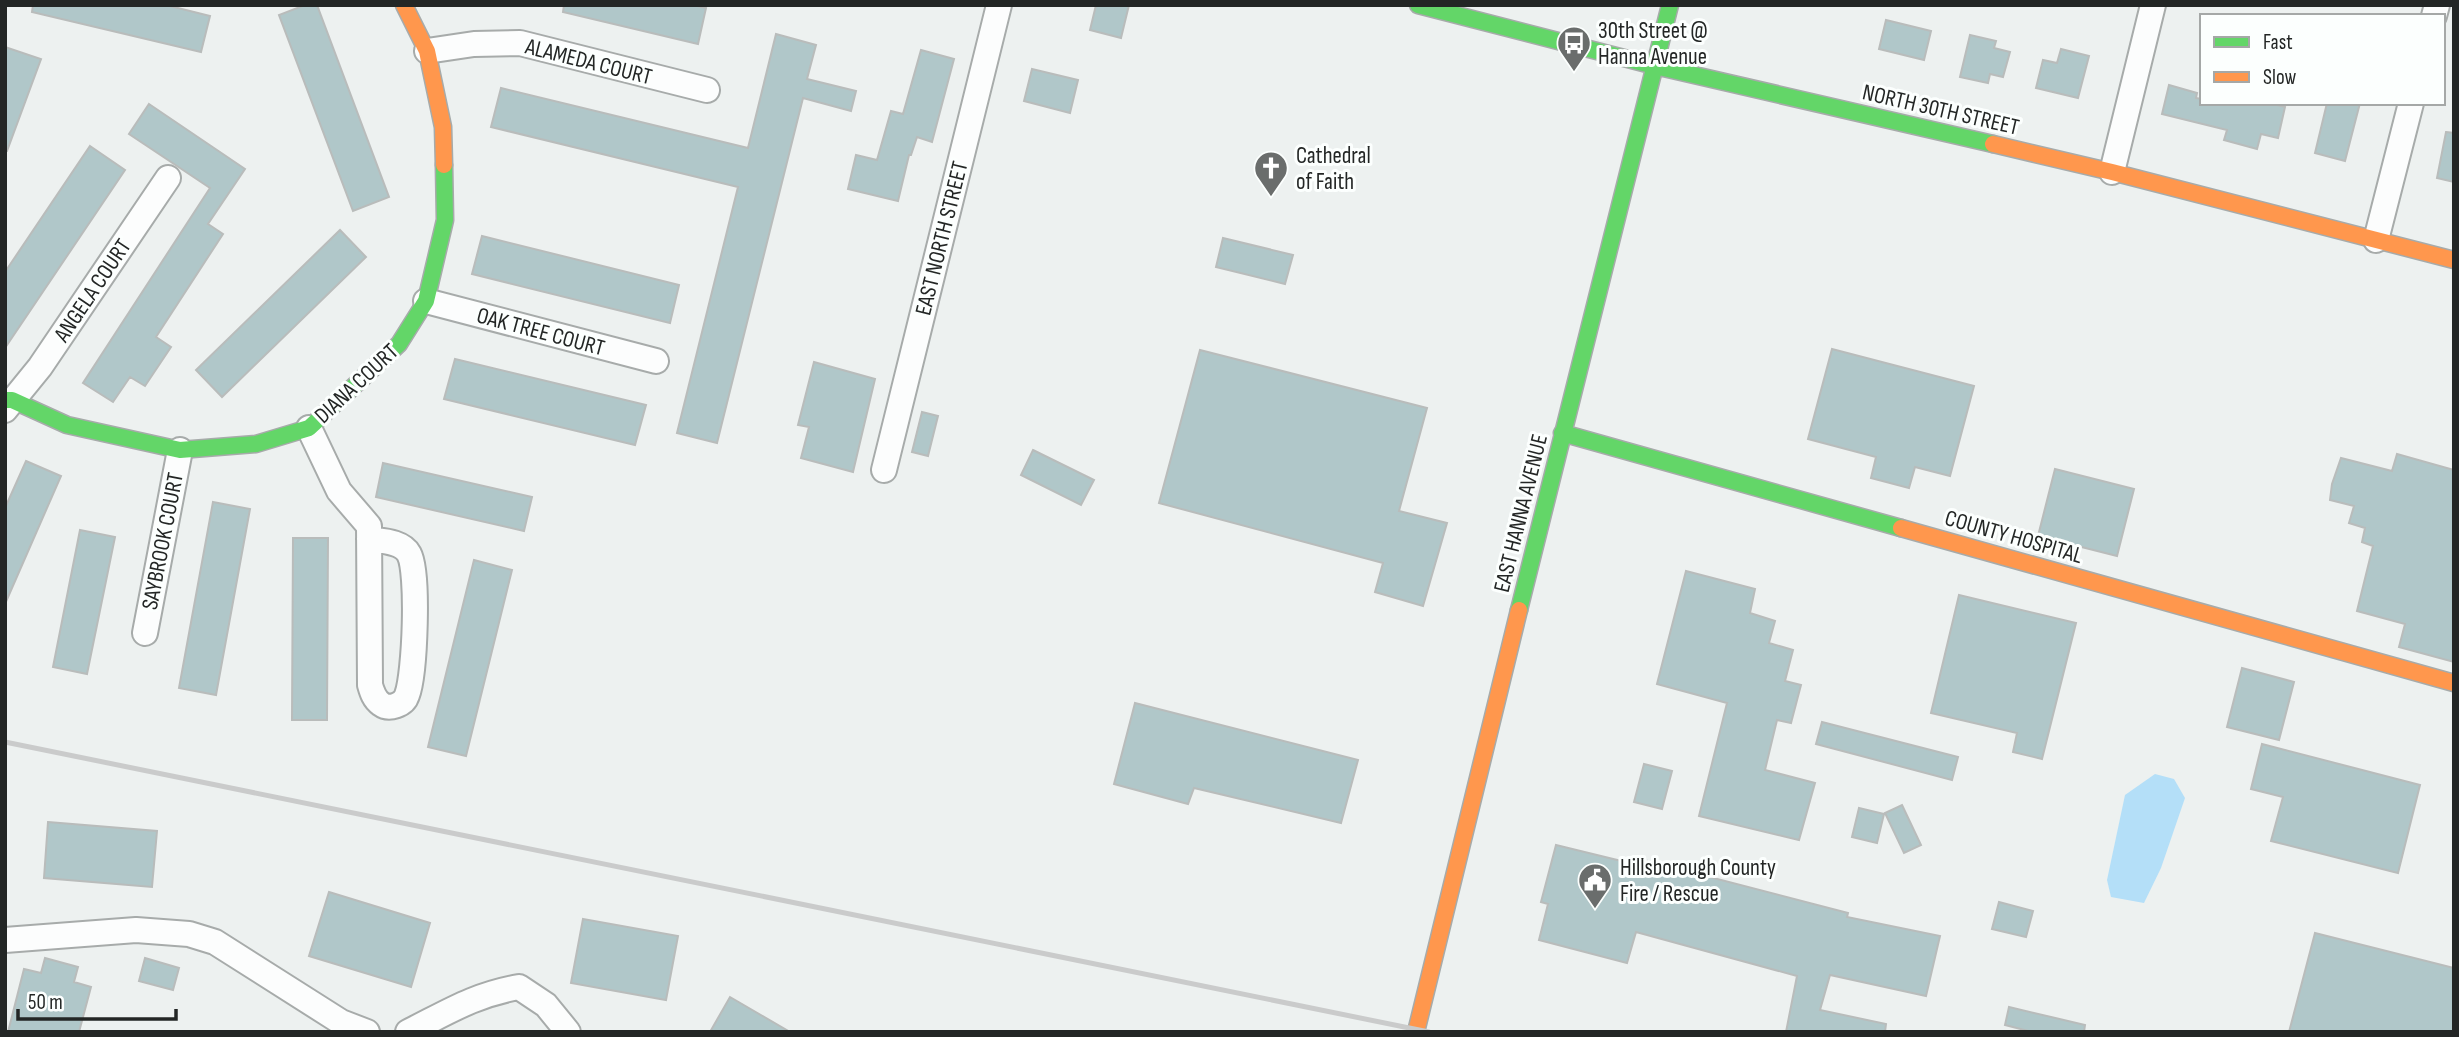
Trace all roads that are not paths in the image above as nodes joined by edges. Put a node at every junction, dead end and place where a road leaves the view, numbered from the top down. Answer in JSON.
{"nodes":[{"id":1,"x":404,"y":5,"type":"edge"},
{"id":2,"x":999,"y":5,"type":"edge"},
{"id":3,"x":1418,"y":5,"type":"edge"},
{"id":4,"x":1670,"y":5,"type":"edge"},
{"id":5,"x":2153,"y":5,"type":"edge"},
{"id":6,"x":427,"y":51,"type":"junction"},
{"id":7,"x":1655,"y":66,"type":"junction"},
{"id":8,"x":707,"y":90,"type":"dead end"},
{"id":9,"x":2411,"y":105,"type":"edge"},
{"id":10,"x":2112,"y":172,"type":"junction"},
{"id":11,"x":168,"y":178,"type":"dead end"},
{"id":12,"x":2376,"y":240,"type":"junction"},
{"id":13,"x":2454,"y":260,"type":"edge"},
{"id":14,"x":426,"y":301,"type":"junction"},
{"id":15,"x":656,"y":361,"type":"dead end"},
{"id":16,"x":7,"y":401,"type":"edge"},
{"id":17,"x":309,"y":428,"type":"junction"},
{"id":18,"x":1562,"y":433,"type":"junction"},
{"id":19,"x":180,"y":450,"type":"junction"},
{"id":20,"x":884,"y":470,"type":"dead end"},
{"id":21,"x":369,"y":539,"type":"junction"},
{"id":22,"x":145,"y":633,"type":"dead end"},
{"id":23,"x":2454,"y":683,"type":"edge"},
{"id":24,"x":5,"y":940,"type":"edge"},
{"id":25,"x":367,"y":1032,"type":"edge"},
{"id":26,"x":408,"y":1032,"type":"edge"},
{"id":27,"x":568,"y":1032,"type":"edge"},
{"id":28,"x":1416,"y":1032,"type":"edge"}],
"edges":[{"from":1,"to":6,"type":"street","name":"DIANA COURT"},
{"from":2,"to":20,"type":"street","name":"EAST NORTH STREET"},
{"from":3,"to":7,"type":"street","name":"NORTH 30TH STREET"},
{"from":4,"to":7,"type":"street","name":"EAST HANNA AVENUE"},
{"from":5,"to":10,"type":"street"},
{"from":6,"to":8,"type":"street","name":"ALAMEDA COURT"},
{"from":6,"to":14,"type":"street","name":"DIANA COURT"},
{"from":7,"to":10,"type":"street","name":"NORTH 30TH STREET"},
{"from":7,"to":18,"type":"street","name":"EAST HANNA AVENUE"},
{"from":9,"to":12,"type":"street"},
{"from":10,"to":12,"type":"street","name":"NORTH 30TH STREET"},
{"from":11,"to":16,"type":"street","name":"ANGELA COURT"},
{"from":12,"to":13,"type":"street","name":"NORTH 30TH STREET"},
{"from":14,"to":15,"type":"street","name":"OAK TREE COURT"},
{"from":14,"to":17,"type":"street","name":"DIANA COURT"},
{"from":16,"to":19,"type":"street","name":"DIANA COURT"},
{"from":17,"to":19,"type":"street","name":"DIANA COURT"},
{"from":17,"to":21,"type":"street"},
{"from":18,"to":23,"type":"street","name":"COUNTY HOSPITAL"},
{"from":18,"to":28,"type":"street","name":"EAST HANNA AVENUE"},
{"from":19,"to":22,"type":"street","name":"SAYBROOK COURT"},
{"from":21,"to":21,"type":"street"},
{"from":24,"to":25,"type":"street"},
{"from":26,"to":27,"type":"street"}]}
